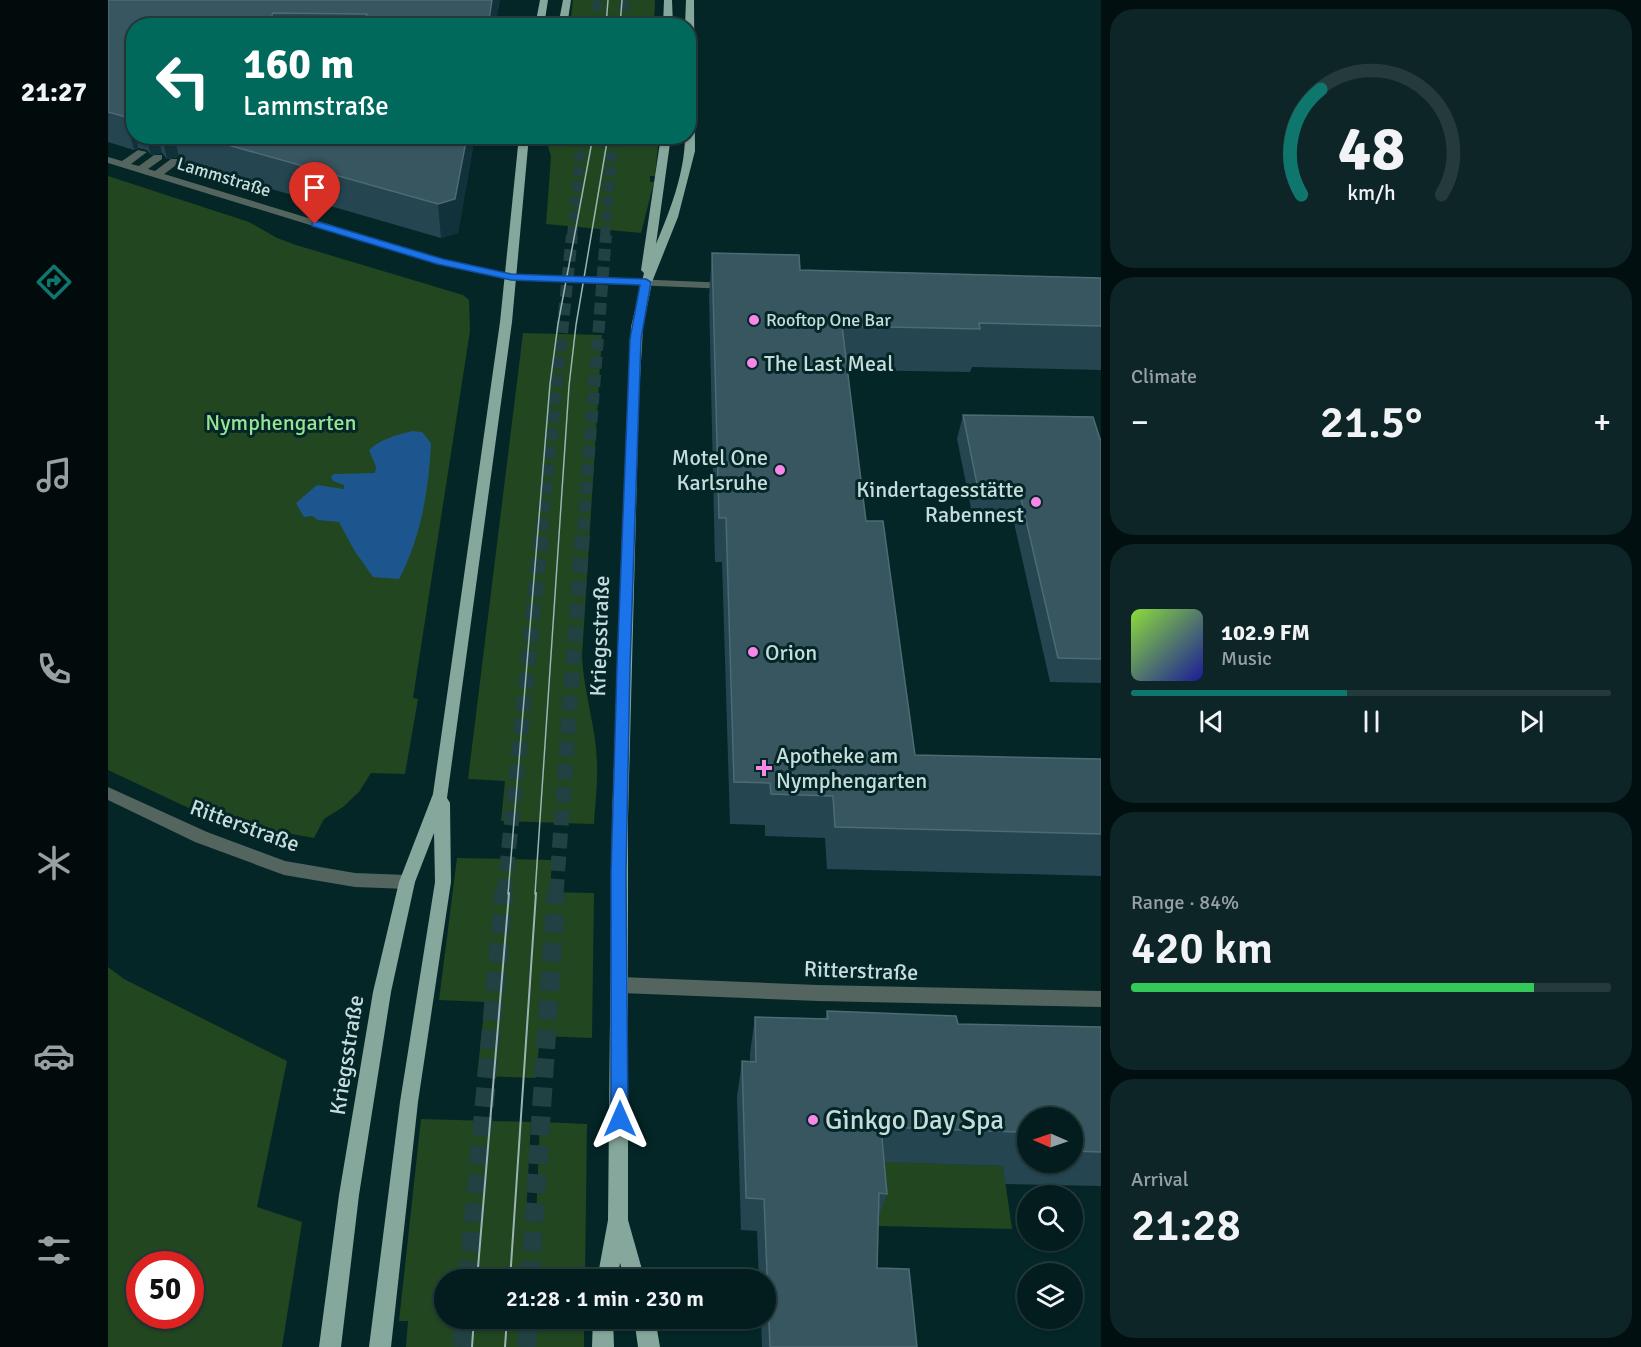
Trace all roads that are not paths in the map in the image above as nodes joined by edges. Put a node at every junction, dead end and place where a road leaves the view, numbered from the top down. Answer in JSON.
{"nodes":[{"id":1,"x":544,"y":0,"type":"edge"},
{"id":2,"x":567,"y":0,"type":"edge"},
{"id":3,"x":668,"y":0,"type":"edge"},
{"id":4,"x":690,"y":0,"type":"edge"},
{"id":5,"x":541,"y":18,"type":"edge"},
{"id":6,"x":564,"y":18,"type":"edge"},
{"id":7,"x":668,"y":18,"type":"edge"},
{"id":8,"x":690,"y":18,"type":"edge"},
{"id":9,"x":523,"y":144,"type":"edge"},
{"id":10,"x":665,"y":144,"type":"edge"},
{"id":11,"x":690,"y":144,"type":"edge"},
{"id":12,"x":142,"y":152,"type":"dead end"},
{"id":13,"x":158,"y":157,"type":"dead end"},
{"id":14,"x":108,"y":160,"type":"edge"},
{"id":15,"x":175,"y":161,"type":"dead end"},
{"id":16,"x":123,"y":165,"type":"junction"},
{"id":17,"x":140,"y":170,"type":"junction"},
{"id":18,"x":156,"y":175,"type":"junction"},
{"id":19,"x":511,"y":277,"type":"junction"},
{"id":20,"x":646,"y":282,"type":"junction"},
{"id":21,"x":744,"y":287,"type":"edge"},
{"id":22,"x":108,"y":793,"type":"edge"},
{"id":23,"x":441,"y":794,"type":"junction"},
{"id":24,"x":407,"y":882,"type":"junction"},
{"id":25,"x":621,"y":984,"type":"junction"},
{"id":26,"x":1101,"y":999,"type":"edge"},
{"id":27,"x":618,"y":1220,"type":"junction"},
{"id":28,"x":609,"y":1269,"type":"edge"},
{"id":29,"x":632,"y":1269,"type":"edge"},
{"id":30,"x":603,"y":1329,"type":"edge"},
{"id":31,"x":646,"y":1329,"type":"edge"},
{"id":32,"x":330,"y":1347,"type":"edge"},
{"id":33,"x":380,"y":1347,"type":"edge"},
{"id":34,"x":603,"y":1347,"type":"edge"},
{"id":35,"x":649,"y":1347,"type":"edge"}],
"edges":[{"from":1,"to":5,"type":"main road"},
{"from":2,"to":6,"type":"main road"},
{"from":3,"to":7,"type":"main road"},
{"from":4,"to":8,"type":"main road","name":"Kriegsstraße"},
{"from":9,"to":19,"type":"main road","name":"Kriegsstraße"},
{"from":10,"to":20,"type":"main road"},
{"from":11,"to":20,"type":"main road","name":"Kriegsstraße"},
{"from":12,"to":16,"type":"street"},
{"from":13,"to":17,"type":"street"},
{"from":14,"to":16,"type":"street","name":"Lammstraße"},
{"from":15,"to":18,"type":"street"},
{"from":16,"to":17,"type":"street","name":"Lammstraße"},
{"from":17,"to":18,"type":"street","name":"Lammstraße"},
{"from":18,"to":19,"type":"street","name":"Lammstraße"},
{"from":19,"to":20,"type":"street","name":"Lammstraße"},
{"from":19,"to":23,"type":"main road","name":"Kriegsstraße"},
{"from":20,"to":21,"type":"street","name":"Lammstraße"},
{"from":20,"to":25,"type":"main road","name":"Kriegsstraße"},
{"from":22,"to":24,"type":"street","name":"Ritterstraße"},
{"from":23,"to":24,"type":"main road","name":"Kriegsstraße"},
{"from":23,"to":33,"type":"main road"},
{"from":24,"to":32,"type":"main road","name":"Kriegsstraße"},
{"from":25,"to":26,"type":"street","name":"Ritterstraße"},
{"from":25,"to":27,"type":"main road","name":"Kriegsstraße"},
{"from":27,"to":28,"type":"main road"},
{"from":27,"to":29,"type":"main road","name":"Kriegsstraße"},
{"from":30,"to":34,"type":"main road"},
{"from":31,"to":35,"type":"main road"}]}
